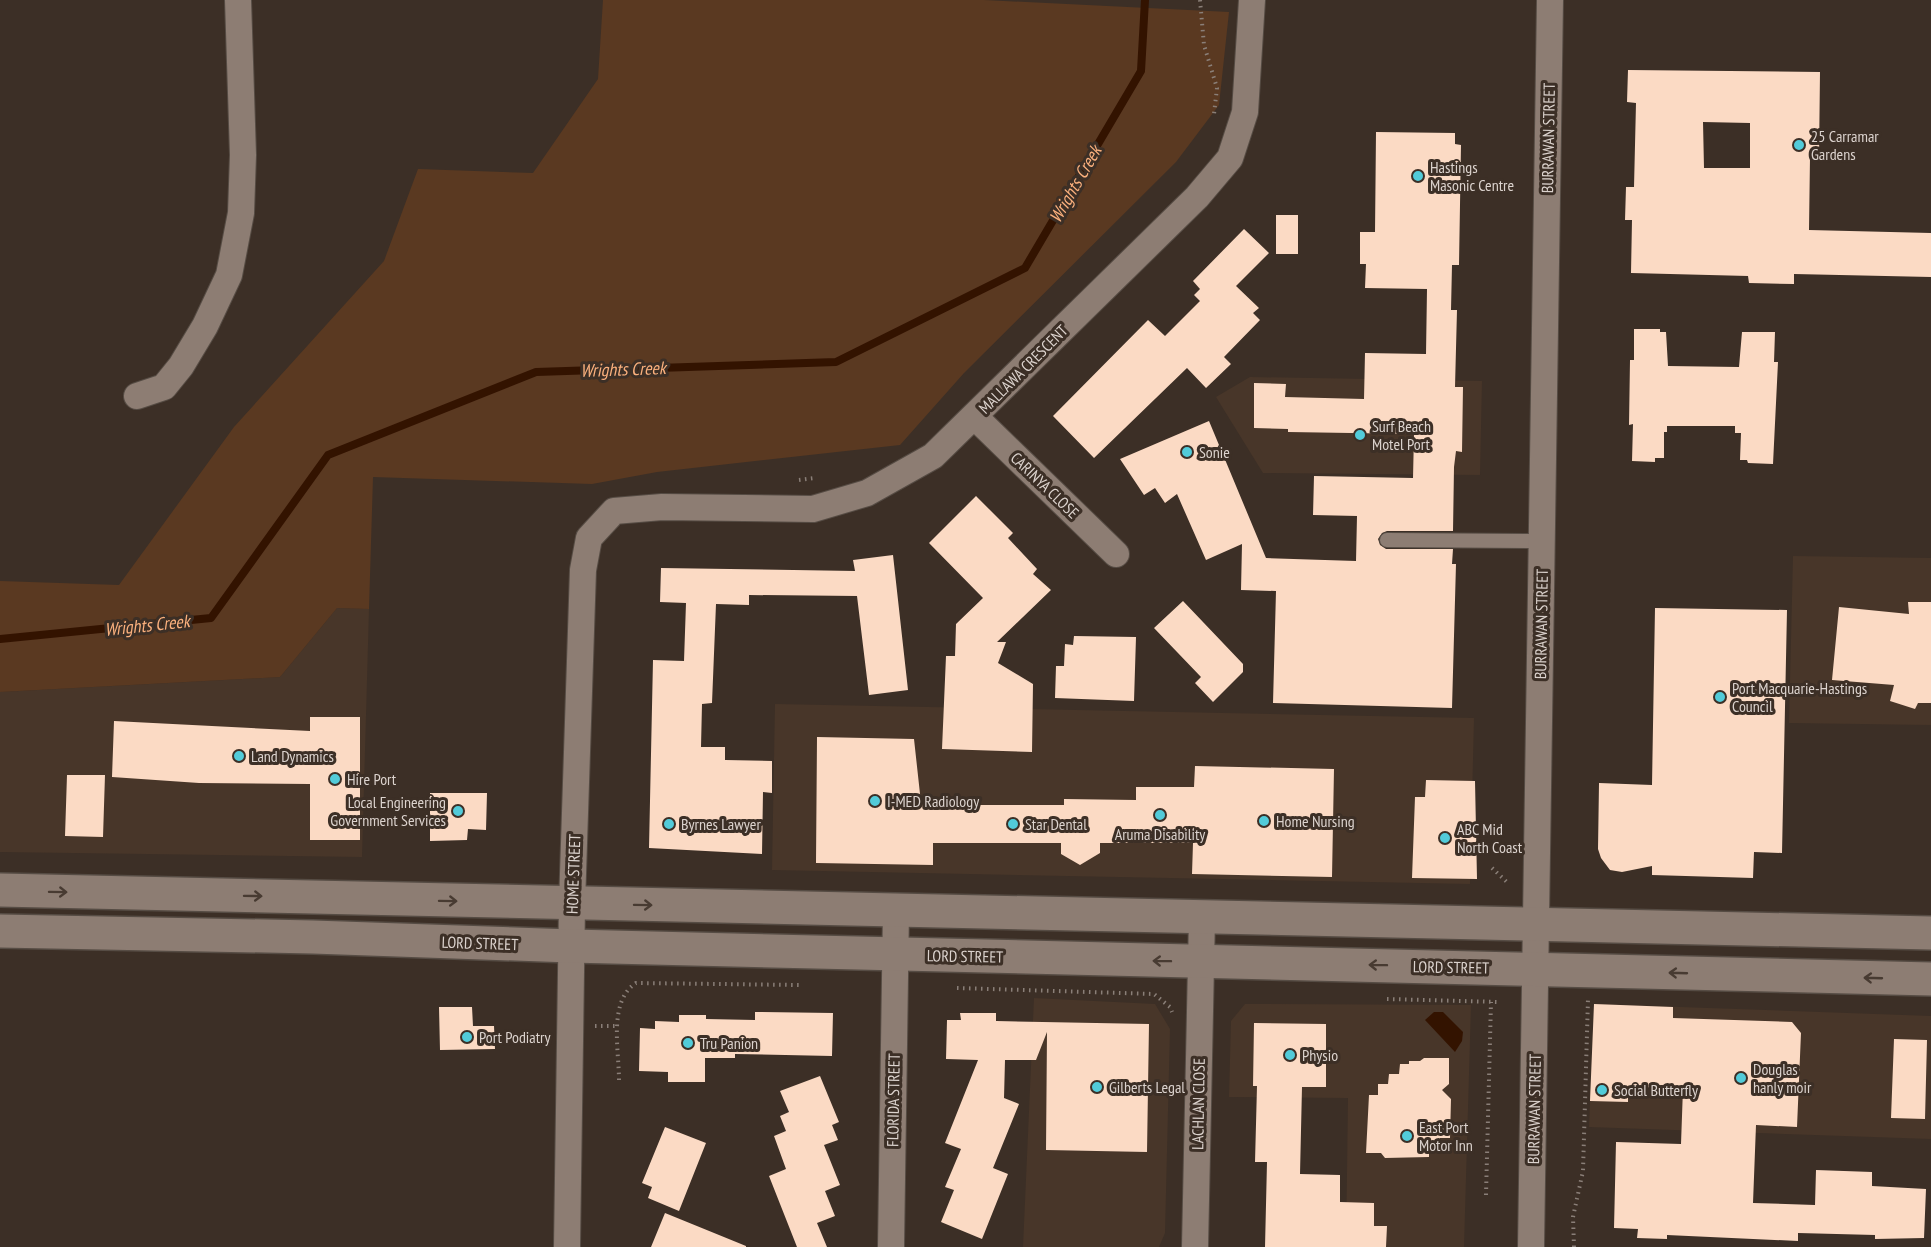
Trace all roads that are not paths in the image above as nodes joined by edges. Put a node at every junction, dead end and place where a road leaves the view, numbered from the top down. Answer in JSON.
{"nodes":[{"id":1,"x":238,"y":0,"type":"edge"},
{"id":2,"x":1252,"y":0,"type":"edge"},
{"id":3,"x":1550,"y":0,"type":"edge"},
{"id":4,"x":137,"y":396,"type":"dead end"},
{"id":5,"x":974,"y":416,"type":"junction"},
{"id":6,"x":614,"y":511,"type":"joint"},
{"id":7,"x":1387,"y":540,"type":"dead end"},
{"id":8,"x":1542,"y":541,"type":"junction"},
{"id":9,"x":1116,"y":554,"type":"dead end"},
{"id":10,"x":0,"y":890,"type":"edge"},
{"id":11,"x":572,"y":904,"type":"junction"},
{"id":12,"x":896,"y":910,"type":"junction"},
{"id":13,"x":1202,"y":917,"type":"junction"},
{"id":14,"x":1536,"y":924,"type":"junction"},
{"id":15,"x":0,"y":932,"type":"edge"},
{"id":16,"x":1931,"y":933,"type":"edge"},
{"id":17,"x":571,"y":946,"type":"junction"},
{"id":18,"x":895,"y":954,"type":"junction"},
{"id":19,"x":1201,"y":962,"type":"junction"},
{"id":20,"x":1536,"y":969,"type":"junction"},
{"id":21,"x":1931,"y":979,"type":"edge"},
{"id":22,"x":567,"y":1247,"type":"edge"},
{"id":23,"x":891,"y":1247,"type":"edge"},
{"id":24,"x":1195,"y":1247,"type":"edge"},
{"id":25,"x":1531,"y":1247,"type":"edge"}],
"edges":[{"from":1,"to":4,"type":"street"},
{"from":2,"to":5,"type":"street","name":"MALLAWA CRESCENT"},
{"from":3,"to":8,"type":"street","name":"BURRAWAN STREET"},
{"from":5,"to":6,"type":"street","name":"MALLAWA CRESCENT"},
{"from":5,"to":9,"type":"street","name":"CARINYA CLOSE"},
{"from":6,"to":11,"type":"street","name":"HOME STREET"},
{"from":7,"to":8,"type":"lane"},
{"from":8,"to":14,"type":"street","name":"BURRAWAN STREET"},
{"from":10,"to":11,"type":"main road","one_way":true},
{"from":11,"to":12,"type":"main road","one_way":true},
{"from":11,"to":17,"type":"street","name":"HOME STREET"},
{"from":12,"to":13,"type":"main road"},
{"from":12,"to":18,"type":"street","name":"FLORIDA STREET"},
{"from":13,"to":14,"type":"main road"},
{"from":13,"to":19,"type":"street","name":"LACHLAN CLOSE"},
{"from":14,"to":16,"type":"main road"},
{"from":14,"to":20,"type":"street","name":"BURRAWAN STREET"},
{"from":15,"to":17,"type":"main road","name":"LORD STREET"},
{"from":17,"to":18,"type":"main road","name":"LORD STREET"},
{"from":17,"to":22,"type":"street","name":"HOME STREET"},
{"from":19,"to":18,"type":"main road","name":"LORD STREET","one_way":true},
{"from":18,"to":23,"type":"street","name":"FLORIDA STREET"},
{"from":20,"to":19,"type":"main road","name":"LORD STREET","one_way":true},
{"from":19,"to":24,"type":"street","name":"LACHLAN CLOSE"},
{"from":21,"to":20,"type":"main road","name":"LORD STREET","one_way":true},
{"from":20,"to":25,"type":"street","name":"BURRAWAN STREET"}]}
